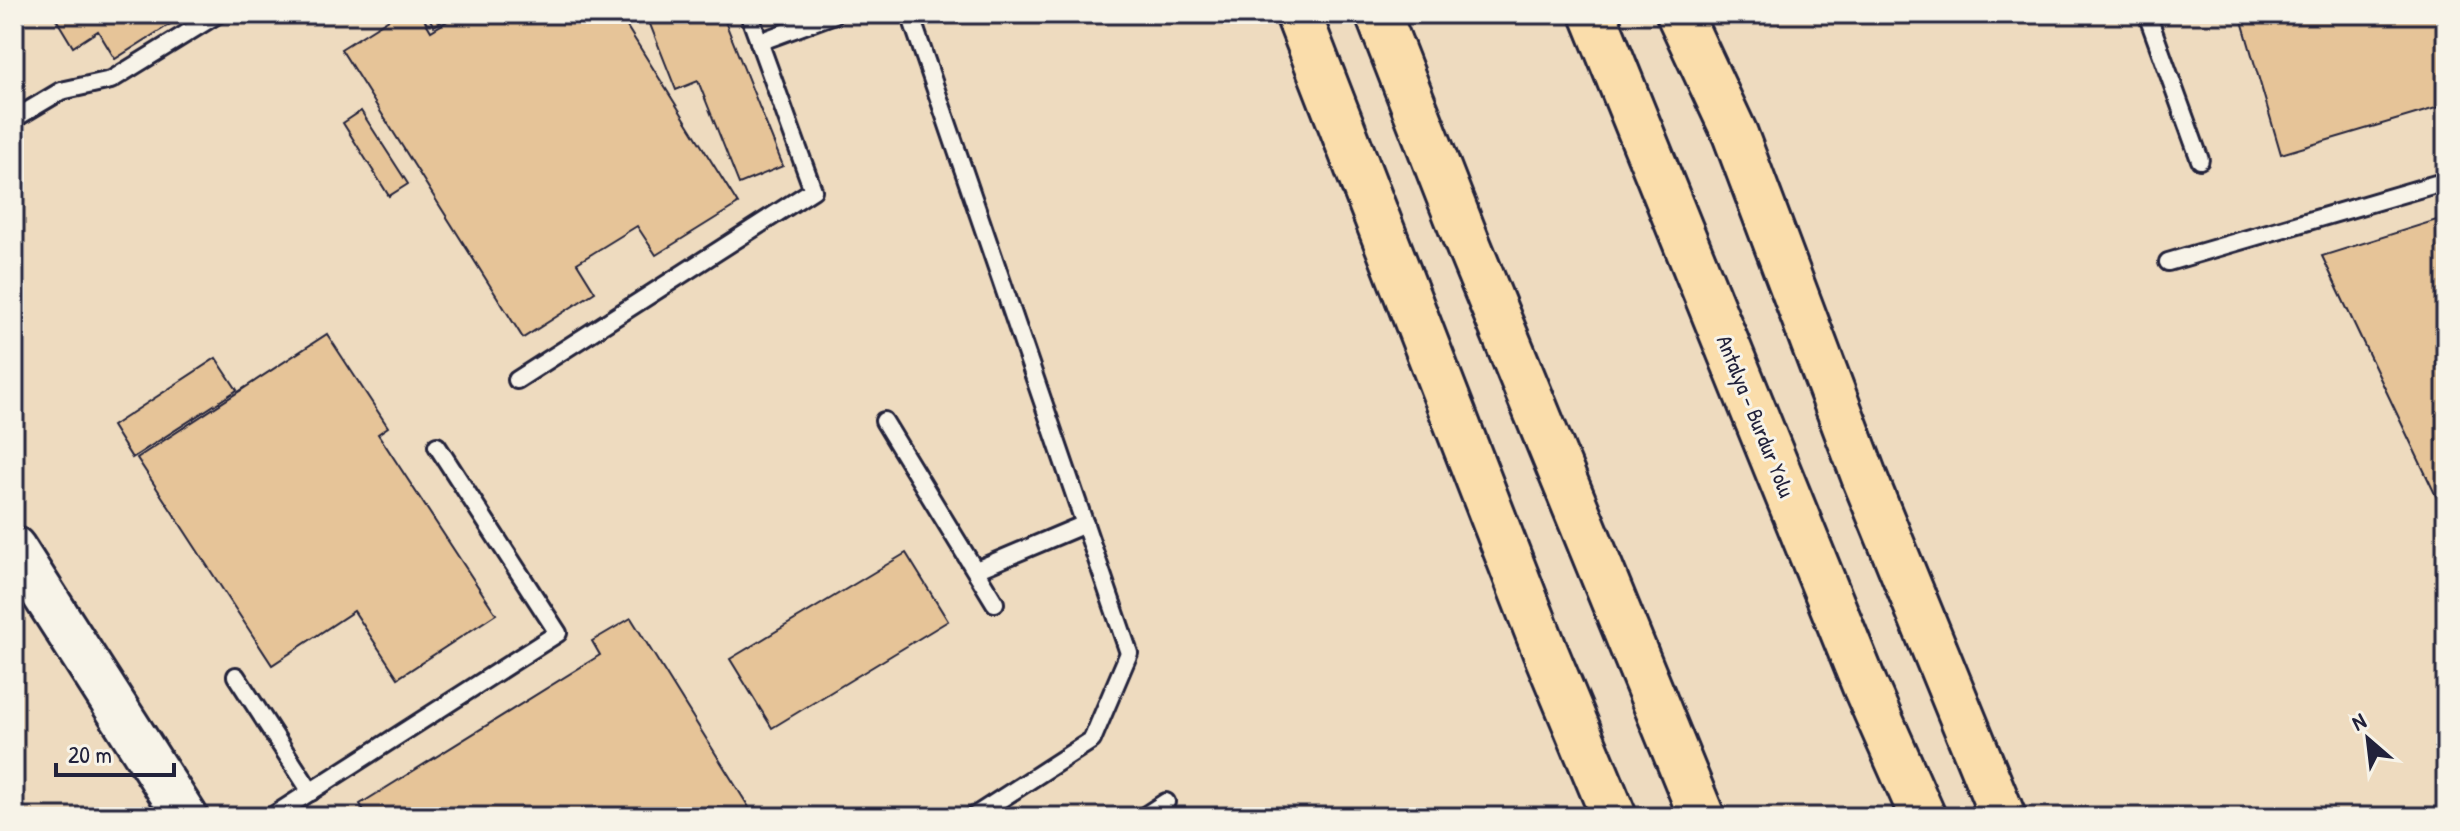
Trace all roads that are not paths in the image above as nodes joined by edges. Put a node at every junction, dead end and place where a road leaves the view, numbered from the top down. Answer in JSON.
{"nodes":[{"id":1,"x":218,"y":14,"type":"edge"},
{"id":2,"x":749,"y":14,"type":"edge"},
{"id":3,"x":835,"y":14,"type":"edge"},
{"id":4,"x":910,"y":14,"type":"edge"},
{"id":5,"x":1298,"y":14,"type":"edge"},
{"id":6,"x":1378,"y":14,"type":"edge"},
{"id":7,"x":1593,"y":14,"type":"edge"},
{"id":8,"x":1679,"y":14,"type":"edge"},
{"id":9,"x":2147,"y":14,"type":"edge"},
{"id":10,"x":759,"y":42,"type":"junction"},
{"id":11,"x":14,"y":119,"type":"edge"},
{"id":12,"x":2200,"y":160,"type":"dead end"},
{"id":13,"x":2446,"y":181,"type":"edge"},
{"id":14,"x":2168,"y":262,"type":"dead end"},
{"id":15,"x":517,"y":380,"type":"dead end"},
{"id":16,"x":884,"y":421,"type":"dead end"},
{"id":17,"x":437,"y":446,"type":"dead end"},
{"id":18,"x":1085,"y":524,"type":"junction"},
{"id":19,"x":14,"y":548,"type":"edge"},
{"id":20,"x":976,"y":570,"type":"junction"},
{"id":21,"x":995,"y":603,"type":"dead end"},
{"id":22,"x":236,"y":676,"type":"dead end"},
{"id":23,"x":311,"y":792,"type":"junction"},
{"id":24,"x":1166,"y":802,"type":"dead end"},
{"id":25,"x":186,"y":817,"type":"edge"},
{"id":26,"x":271,"y":817,"type":"edge"},
{"id":27,"x":973,"y":817,"type":"edge"},
{"id":28,"x":1143,"y":817,"type":"edge"},
{"id":29,"x":1614,"y":817,"type":"edge"},
{"id":30,"x":1702,"y":817,"type":"edge"},
{"id":31,"x":1923,"y":817,"type":"edge"},
{"id":32,"x":2003,"y":817,"type":"edge"}],
"edges":[{"from":1,"to":11,"type":"lane"},
{"from":2,"to":10,"type":"lane"},
{"from":3,"to":10,"type":"lane"},
{"from":4,"to":18,"type":"lane"},
{"from":5,"to":29,"type":"highway"},
{"from":6,"to":30,"type":"highway"},
{"from":7,"to":31,"type":"highway","name":"Antalya - Burdur Yolu"},
{"from":8,"to":32,"type":"highway"},
{"from":9,"to":12,"type":"lane"},
{"from":10,"to":15,"type":"lane"},
{"from":13,"to":14,"type":"lane"},
{"from":16,"to":20,"type":"lane"},
{"from":17,"to":23,"type":"lane"},
{"from":18,"to":20,"type":"lane"},
{"from":18,"to":27,"type":"lane"},
{"from":19,"to":25,"type":"street"},
{"from":20,"to":21,"type":"lane"},
{"from":22,"to":23,"type":"lane"},
{"from":23,"to":26,"type":"lane"},
{"from":24,"to":28,"type":"lane"}]}
